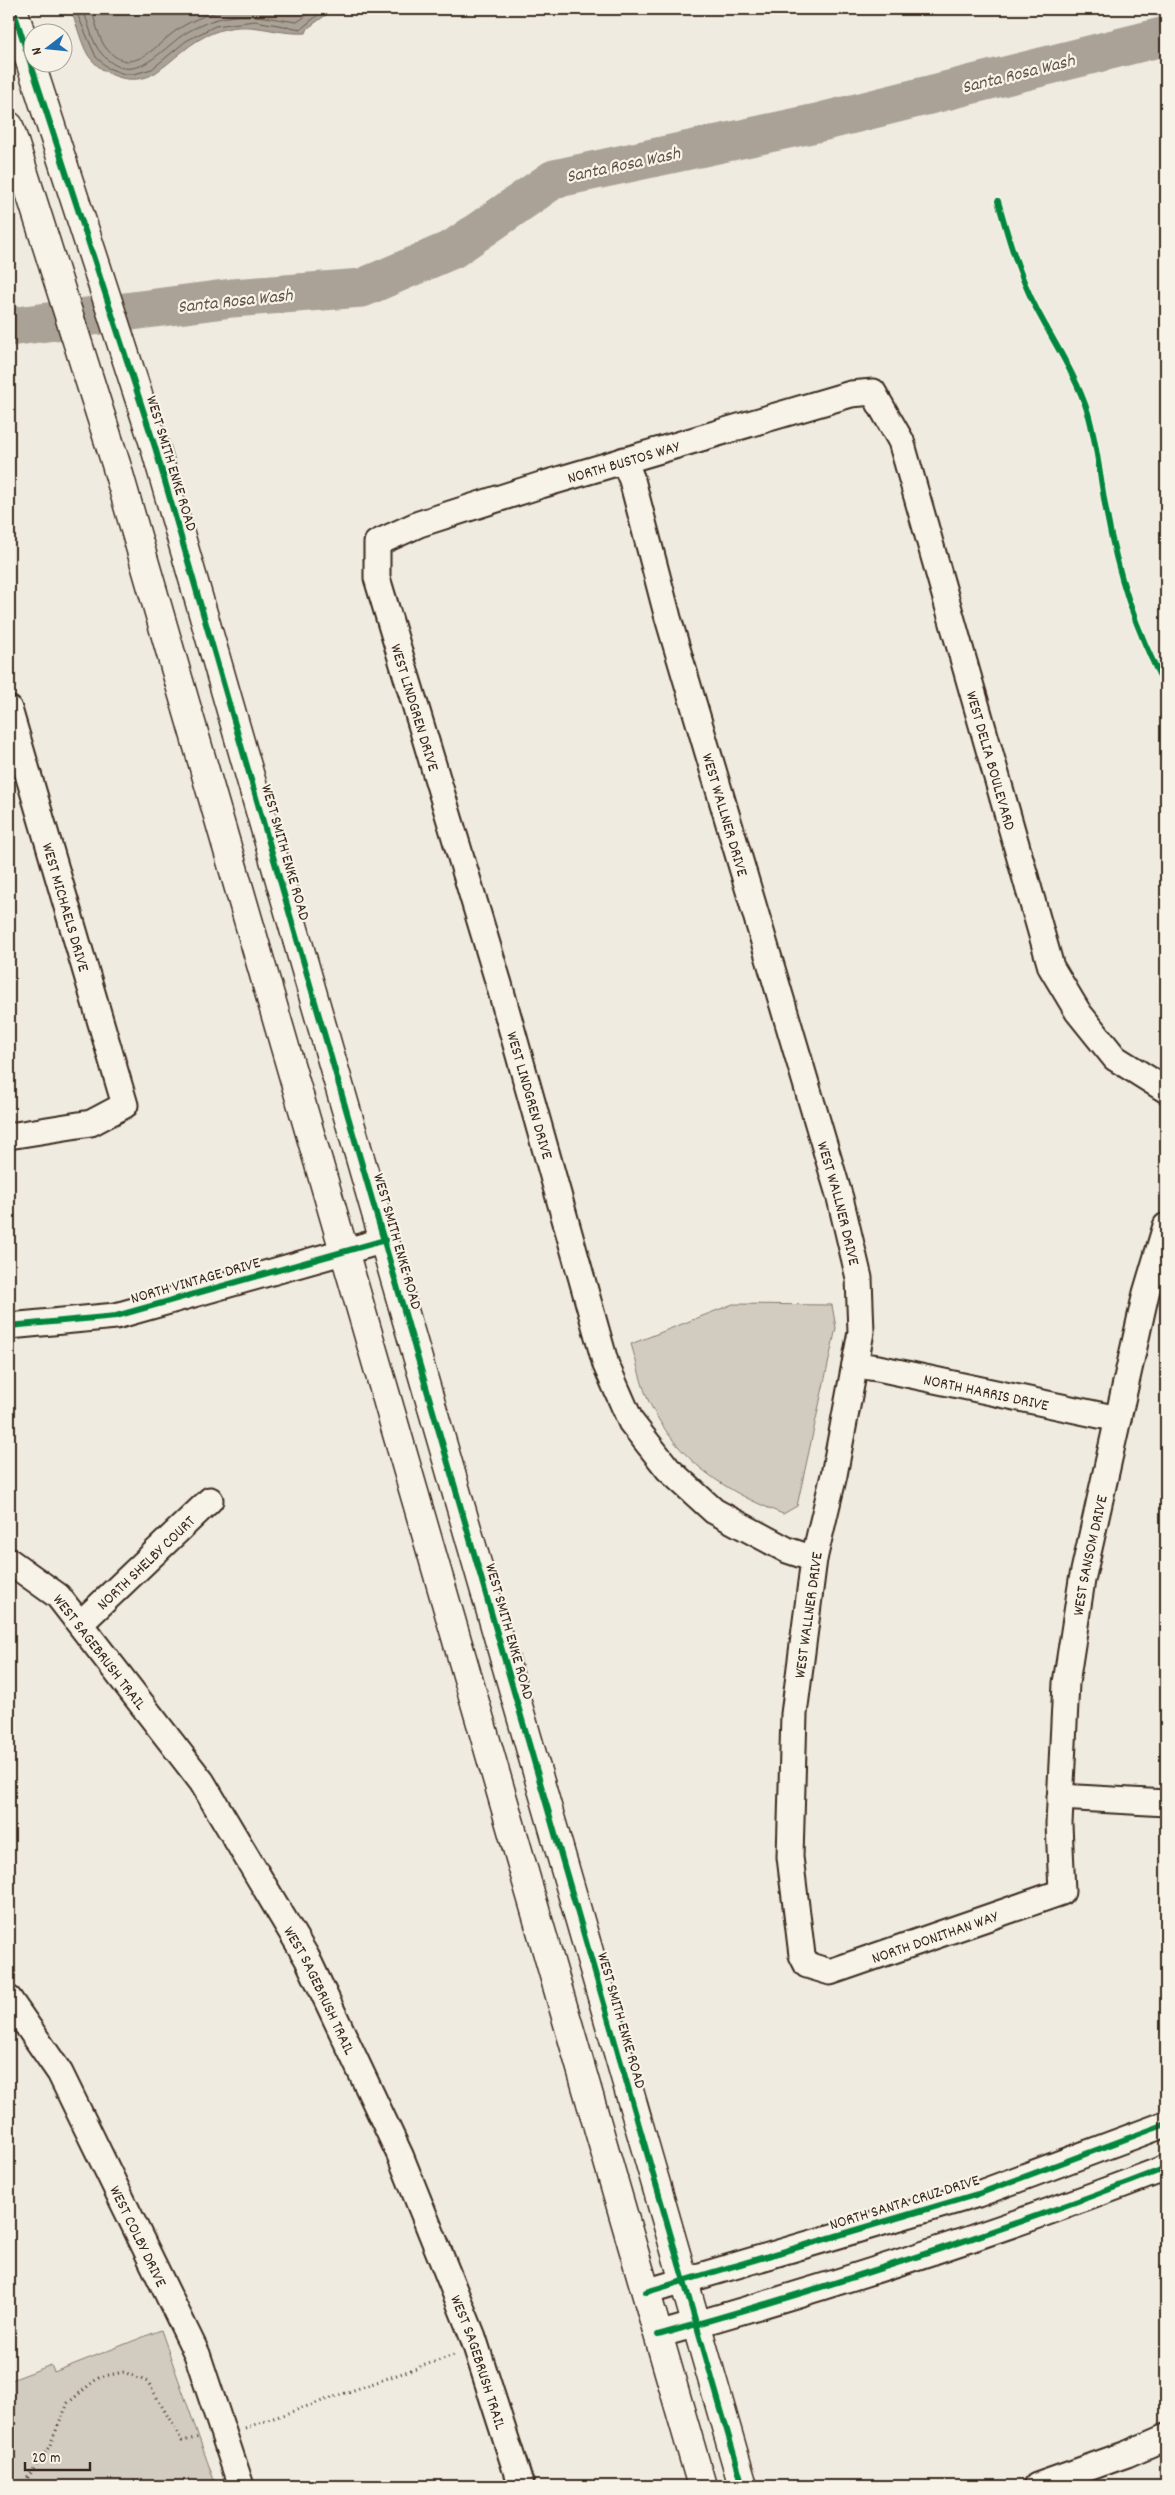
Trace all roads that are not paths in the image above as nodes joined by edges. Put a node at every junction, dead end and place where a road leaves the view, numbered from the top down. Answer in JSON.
{"nodes":[{"id":1,"x":13,"y":9,"type":"edge"},
{"id":2,"x":9,"y":126,"type":"edge"},
{"id":3,"x":873,"y":392,"type":"joint"},
{"id":4,"x":624,"y":460,"type":"junction"},
{"id":5,"x":377,"y":543,"type":"joint"},
{"id":6,"x":9,"y":709,"type":"edge"},
{"id":7,"x":1166,"y":1090,"type":"edge"},
{"id":8,"x":9,"y":1136,"type":"edge"},
{"id":9,"x":1166,"y":1226,"type":"edge"},
{"id":10,"x":385,"y":1240,"type":"junction"},
{"id":11,"x":345,"y":1252,"type":"junction"},
{"id":12,"x":9,"y":1326,"type":"edge"},
{"id":13,"x":855,"y":1365,"type":"junction"},
{"id":14,"x":1118,"y":1419,"type":"junction"},
{"id":15,"x":210,"y":1500,"type":"dead end"},
{"id":16,"x":814,"y":1559,"type":"junction"},
{"id":17,"x":9,"y":1561,"type":"edge"},
{"id":18,"x":80,"y":1624,"type":"junction"},
{"id":19,"x":1060,"y":1797,"type":"junction"},
{"id":20,"x":1166,"y":1803,"type":"edge"},
{"id":21,"x":1062,"y":1892,"type":"joint"},
{"id":22,"x":807,"y":1965,"type":"joint"},
{"id":23,"x":9,"y":1999,"type":"edge"},
{"id":24,"x":1166,"y":2124,"type":"edge"},
{"id":25,"x":1166,"y":2168,"type":"edge"},
{"id":26,"x":683,"y":2280,"type":"junction"},
{"id":27,"x":646,"y":2292,"type":"junction"},
{"id":28,"x":695,"y":2325,"type":"junction"},
{"id":29,"x":658,"y":2335,"type":"junction"},
{"id":30,"x":1166,"y":2437,"type":"edge"},
{"id":31,"x":242,"y":2486,"type":"edge"},
{"id":32,"x":522,"y":2486,"type":"edge"},
{"id":33,"x":702,"y":2486,"type":"edge"},
{"id":34,"x":743,"y":2486,"type":"edge"},
{"id":35,"x":1037,"y":2486,"type":"edge"}],
"edges":[{"from":1,"to":10,"type":"street","name":"WEST SMITH ENKE ROAD"},
{"from":2,"to":11,"type":"street"},
{"from":3,"to":4,"type":"street","name":"NORTH BUSTOS WAY"},
{"from":3,"to":7,"type":"street","name":"WEST DELIA BOULEVARD"},
{"from":4,"to":5,"type":"street","name":"NORTH BUSTOS WAY"},
{"from":4,"to":13,"type":"street","name":"WEST WALLNER DRIVE"},
{"from":5,"to":16,"type":"street","name":"WEST LINDGREN DRIVE"},
{"from":6,"to":8,"type":"street","name":"WEST MICHAELS DRIVE"},
{"from":9,"to":14,"type":"street","name":"WEST SANSOM DRIVE"},
{"from":10,"to":11,"type":"street","name":"NORTH VINTAGE DRIVE"},
{"from":10,"to":26,"type":"street","name":"WEST SMITH ENKE ROAD"},
{"from":11,"to":12,"type":"street","name":"NORTH VINTAGE DRIVE"},
{"from":11,"to":27,"type":"street"},
{"from":13,"to":14,"type":"street","name":"NORTH HARRIS DRIVE"},
{"from":13,"to":16,"type":"street","name":"WEST WALLNER DRIVE"},
{"from":14,"to":19,"type":"street","name":"WEST SANSOM DRIVE"},
{"from":15,"to":18,"type":"street","name":"NORTH SHELBY COURT"},
{"from":16,"to":22,"type":"street","name":"WEST WALLNER DRIVE"},
{"from":17,"to":18,"type":"street","name":"WEST SAGEBRUSH TRAIL"},
{"from":18,"to":32,"type":"street","name":"WEST SAGEBRUSH TRAIL"},
{"from":19,"to":20,"type":"street"},
{"from":19,"to":21,"type":"street","name":"WEST SANSOM DRIVE"},
{"from":21,"to":22,"type":"street","name":"NORTH DONITHAN WAY"},
{"from":23,"to":31,"type":"street","name":"WEST COLBY DRIVE"},
{"from":24,"to":26,"type":"street","name":"NORTH SANTA CRUZ DRIVE"},
{"from":25,"to":28,"type":"street"},
{"from":26,"to":27,"type":"street","name":"NORTH SANTA CRUZ DRIVE"},
{"from":26,"to":28,"type":"street","name":"WEST SMITH ENKE ROAD"},
{"from":27,"to":29,"type":"street"},
{"from":28,"to":29,"type":"street"},
{"from":28,"to":34,"type":"street","name":"WEST SMITH ENKE ROAD"},
{"from":29,"to":33,"type":"street"},
{"from":30,"to":35,"type":"street"}]}
